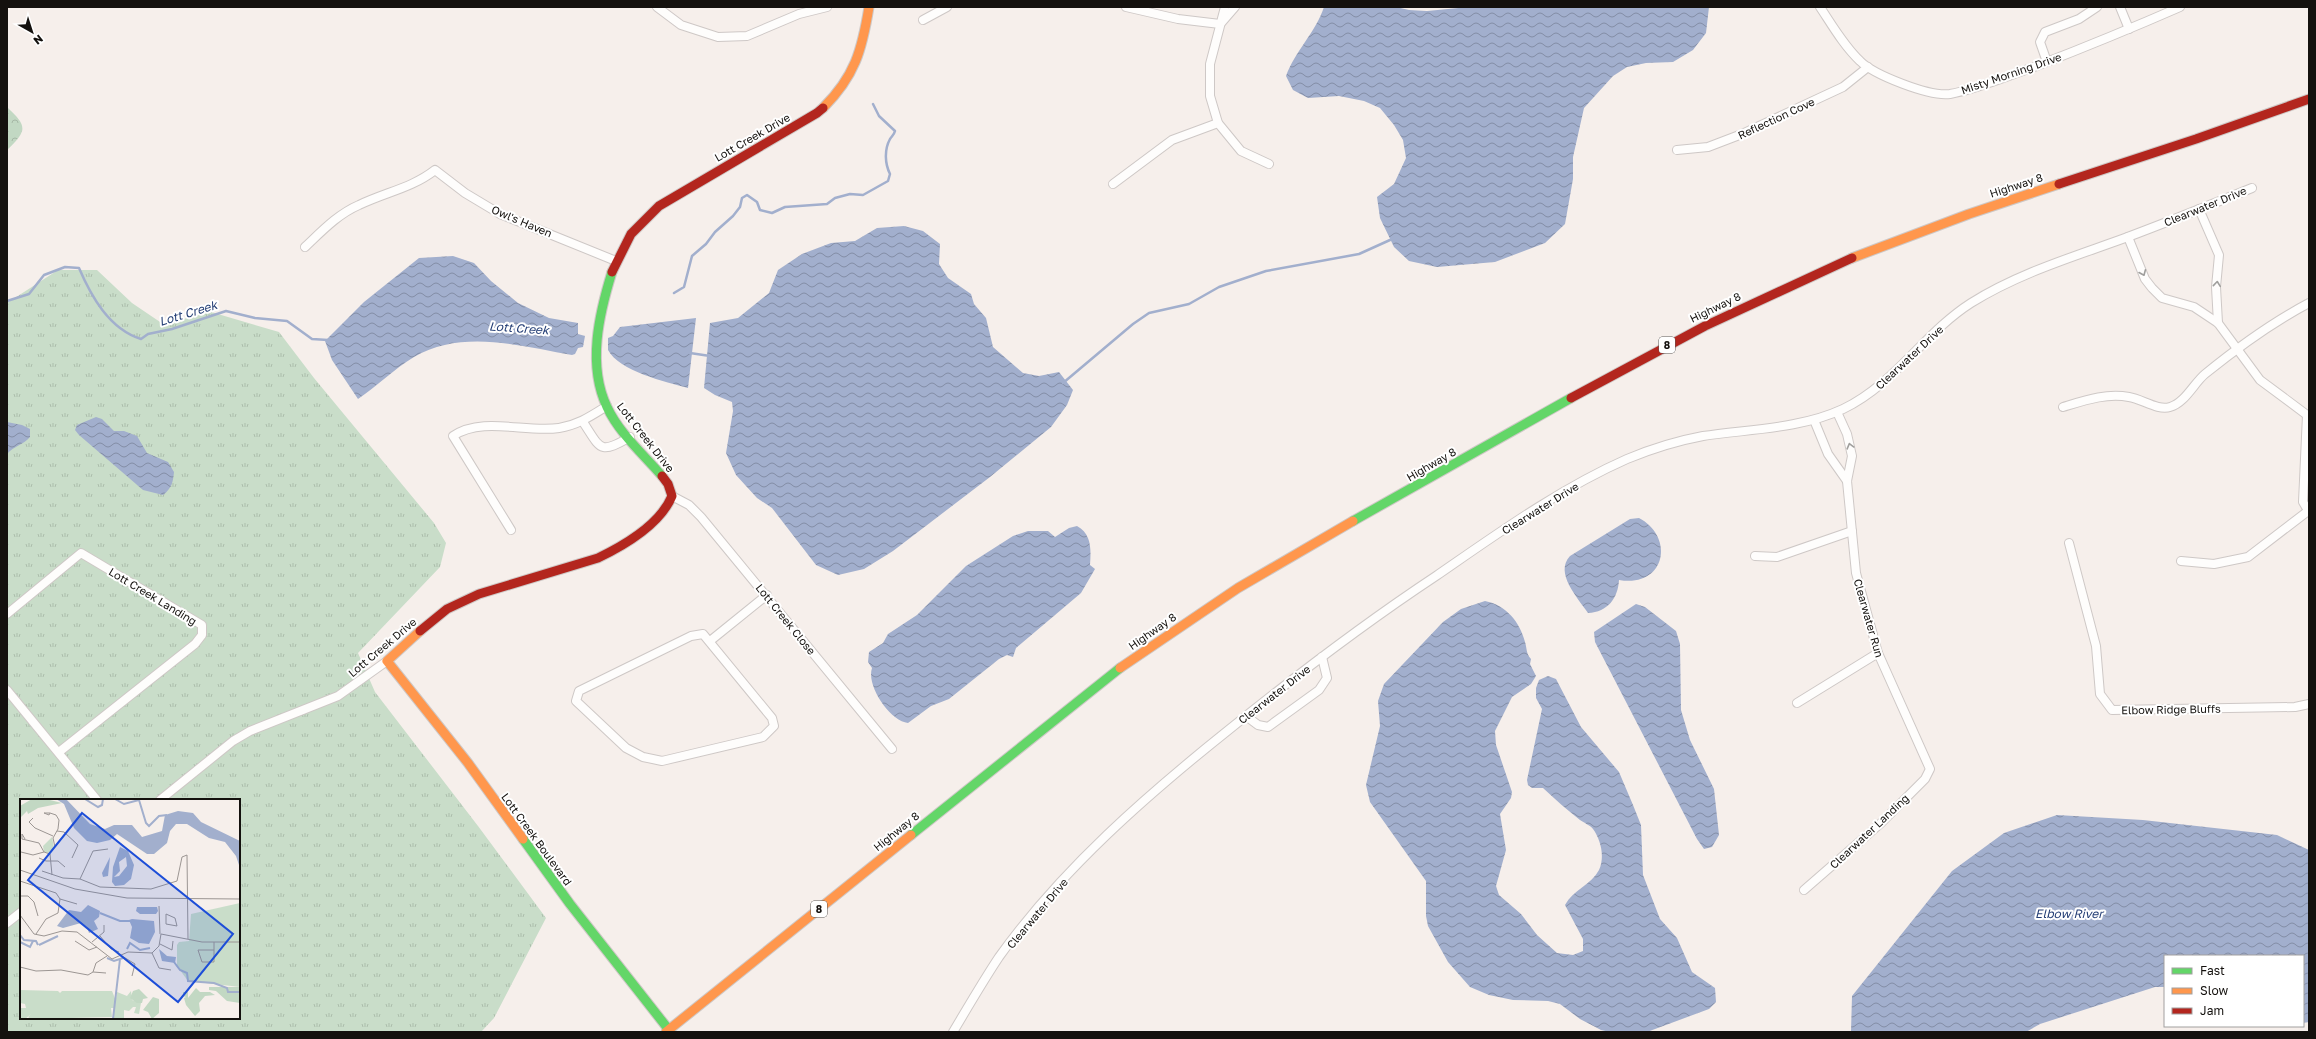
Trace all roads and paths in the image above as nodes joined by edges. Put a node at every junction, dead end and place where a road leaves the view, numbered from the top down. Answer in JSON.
{"nodes":[{"id":1,"x":657,"y":7,"type":"edge"},
{"id":2,"x":827,"y":7,"type":"edge"},
{"id":3,"x":867,"y":7,"type":"edge"},
{"id":4,"x":947,"y":7,"type":"edge"},
{"id":5,"x":1126,"y":7,"type":"edge"},
{"id":6,"x":1224,"y":7,"type":"edge"},
{"id":7,"x":1235,"y":7,"type":"edge"},
{"id":8,"x":1820,"y":7,"type":"edge"},
{"id":9,"x":2097,"y":7,"type":"edge"},
{"id":10,"x":2120,"y":7,"type":"edge"},
{"id":11,"x":2180,"y":7,"type":"edge"},
{"id":12,"x":923,"y":20,"type":"dead end"},
{"id":13,"x":1220,"y":24,"type":"junction"},
{"id":14,"x":2129,"y":29,"type":"junction"},
{"id":15,"x":2047,"y":62,"type":"junction"},
{"id":16,"x":1868,"y":67,"type":"junction"},
{"id":17,"x":2309,"y":99,"type":"edge"},
{"id":18,"x":1218,"y":123,"type":"junction"},
{"id":19,"x":1677,"y":150,"type":"dead end"},
{"id":20,"x":1269,"y":164,"type":"dead end"},
{"id":21,"x":1113,"y":184,"type":"dead end"},
{"id":22,"x":2252,"y":188,"type":"dead end"},
{"id":23,"x":2199,"y":209,"type":"junction"},
{"id":24,"x":2128,"y":237,"type":"junction"},
{"id":25,"x":306,"y":246,"type":"dead end"},
{"id":26,"x":616,"y":261,"type":"junction"},
{"id":27,"x":2309,"y":303,"type":"edge"},
{"id":28,"x":2218,"y":323,"type":"junction"},
{"id":29,"x":2238,"y":350,"type":"junction"},
{"id":30,"x":607,"y":406,"type":"junction"},
{"id":31,"x":2064,"y":407,"type":"dead end"},
{"id":32,"x":1837,"y":412,"type":"junction"},
{"id":33,"x":2308,"y":415,"type":"edge"},
{"id":34,"x":1814,"y":420,"type":"junction"},
{"id":35,"x":583,"y":422,"type":"junction"},
{"id":36,"x":630,"y":437,"type":"junction"},
{"id":37,"x":1847,"y":481,"type":"junction"},
{"id":38,"x":672,"y":496,"type":"junction"},
{"id":39,"x":2309,"y":512,"type":"edge"},
{"id":40,"x":511,"y":530,"type":"dead end"},
{"id":41,"x":1852,"y":531,"type":"junction"},
{"id":42,"x":2069,"y":543,"type":"dead end"},
{"id":43,"x":1755,"y":556,"type":"dead end"},
{"id":44,"x":2181,"y":561,"type":"dead end"},
{"id":45,"x":766,"y":596,"type":"junction"},
{"id":46,"x":7,"y":614,"type":"edge"},
{"id":47,"x":710,"y":641,"type":"junction"},
{"id":48,"x":1878,"y":653,"type":"junction"},
{"id":49,"x":1322,"y":657,"type":"junction"},
{"id":50,"x":387,"y":661,"type":"junction"},
{"id":51,"x":7,"y":690,"type":"edge"},
{"id":52,"x":1797,"y":703,"type":"dead end"},
{"id":53,"x":2309,"y":704,"type":"edge"},
{"id":54,"x":1246,"y":716,"type":"junction"},
{"id":55,"x":892,"y":749,"type":"dead end"},
{"id":56,"x":59,"y":752,"type":"junction"},
{"id":57,"x":1930,"y":769,"type":"joint"},
{"id":58,"x":96,"y":799,"type":"edge"},
{"id":59,"x":161,"y":799,"type":"edge"},
{"id":60,"x":1804,"y":890,"type":"dead end"},
{"id":61,"x":20,"y":913,"type":"edge"},
{"id":62,"x":8,"y":921,"type":"edge"},
{"id":63,"x":668,"y":1031,"type":"edge"},
{"id":64,"x":953,"y":1032,"type":"edge"}],
"edges":[{"from":1,"to":2,"type":"street"},
{"from":3,"to":26,"type":"main road","name":"Lott Creek Drive"},
{"from":4,"to":12,"type":"street"},
{"from":5,"to":13,"type":"street"},
{"from":6,"to":13,"type":"street"},
{"from":7,"to":13,"type":"street"},
{"from":8,"to":16,"type":"street","name":"Misty Morning Drive"},
{"from":9,"to":15,"type":"street"},
{"from":10,"to":14,"type":"street"},
{"from":11,"to":14,"type":"street","name":"Misty Morning Drive"},
{"from":13,"to":18,"type":"street"},
{"from":14,"to":15,"type":"street","name":"Misty Morning Drive"},
{"from":15,"to":16,"type":"street","name":"Misty Morning Drive"},
{"from":16,"to":19,"type":"street","name":"Reflection Cove"},
{"from":17,"to":63,"type":"main road","name":"Highway 8","number":"8"},
{"from":18,"to":20,"type":"street"},
{"from":18,"to":21,"type":"street"},
{"from":22,"to":23,"type":"street","name":"Clearwater Drive"},
{"from":23,"to":24,"type":"street","name":"Clearwater Drive"},
{"from":28,"to":23,"type":"street","one_way":true},
{"from":24,"to":28,"type":"street","one_way":true},
{"from":24,"to":32,"type":"street","name":"Clearwater Drive"},
{"from":25,"to":26,"type":"street","name":"Owl's Haven"},
{"from":26,"to":30,"type":"main road","name":"Lott Creek Drive"},
{"from":27,"to":29,"type":"street"},
{"from":28,"to":29,"type":"street"},
{"from":29,"to":31,"type":"street"},
{"from":29,"to":33,"type":"street"},
{"from":30,"to":35,"type":"street"},
{"from":30,"to":36,"type":"main road","name":"Lott Creek Drive"},
{"from":32,"to":34,"type":"street","name":"Clearwater Drive"},
{"from":37,"to":32,"type":"street","name":"Clearwater Run","one_way":true},
{"from":33,"to":39,"type":"street"},
{"from":34,"to":37,"type":"street","name":"Clearwater Run"},
{"from":34,"to":49,"type":"street","name":"Clearwater Drive"},
{"from":35,"to":36,"type":"street"},
{"from":35,"to":40,"type":"street"},
{"from":36,"to":38,"type":"main road","name":"Lott Creek Drive"},
{"from":37,"to":41,"type":"street","name":"Clearwater Run"},
{"from":38,"to":45,"type":"street","name":"Lott Creek Close"},
{"from":38,"to":50,"type":"main road","name":"Lott Creek Drive"},
{"from":39,"to":44,"type":"street"},
{"from":41,"to":43,"type":"street"},
{"from":41,"to":48,"type":"street","name":"Clearwater Run"},
{"from":42,"to":53,"type":"street","name":"Elbow Ridge Bluffs"},
{"from":45,"to":47,"type":"street"},
{"from":45,"to":55,"type":"street","name":"Lott Creek Close"},
{"from":46,"to":56,"type":"street","name":"Lott Creek Landing"},
{"from":47,"to":47,"type":"street"},
{"from":48,"to":52,"type":"street"},
{"from":48,"to":57,"type":"street","name":"Clearwater Run"},
{"from":49,"to":54,"type":"street","name":"Clearwater Drive"},
{"from":49,"to":54,"type":"street"},
{"from":50,"to":59,"type":"street","name":"Lott Creek Drive"},
{"from":50,"to":63,"type":"main road","name":"Lott Creek Boulevard"},
{"from":51,"to":56,"type":"street"},
{"from":54,"to":64,"type":"street","name":"Clearwater Drive"},
{"from":56,"to":58,"type":"street"},
{"from":57,"to":60,"type":"street","name":"Clearwater Landing"},
{"from":61,"to":62,"type":"street"}]}
